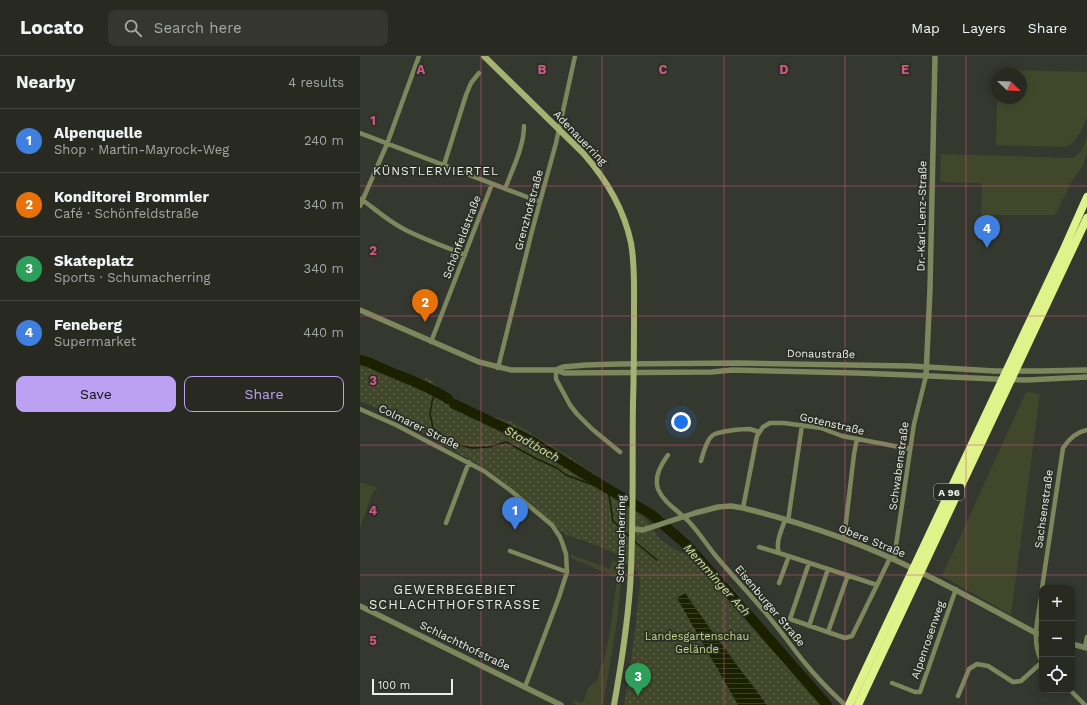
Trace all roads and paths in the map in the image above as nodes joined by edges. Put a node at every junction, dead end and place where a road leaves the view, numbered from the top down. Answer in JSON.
{"nodes":[{"id":1,"x":418,"y":56,"type":"edge"},
{"id":2,"x":484,"y":56,"type":"edge"},
{"id":3,"x":575,"y":56,"type":"edge"},
{"id":4,"x":935,"y":56,"type":"edge"},
{"id":5,"x":479,"y":73,"type":"dead end"},
{"id":6,"x":524,"y":126,"type":"dead end"},
{"id":7,"x":558,"y":129,"type":"junction"},
{"id":8,"x":360,"y":133,"type":"edge"},
{"id":9,"x":387,"y":144,"type":"junction"},
{"id":10,"x":444,"y":165,"type":"junction"},
{"id":11,"x":492,"y":184,"type":"junction"},
{"id":12,"x":505,"y":189,"type":"junction"},
{"id":13,"x":1087,"y":197,"type":"edge"},
{"id":14,"x":361,"y":199,"type":"edge"},
{"id":15,"x":540,"y":202,"type":"junction"},
{"id":16,"x":360,"y":206,"type":"edge"},
{"id":17,"x":1087,"y":218,"type":"edge"},
{"id":18,"x":465,"y":254,"type":"junction"},
{"id":19,"x":360,"y":310,"type":"edge"},
{"id":20,"x":431,"y":342,"type":"junction"},
{"id":21,"x":634,"y":364,"type":"junction"},
{"id":22,"x":926,"y":367,"type":"junction"},
{"id":23,"x":498,"y":368,"type":"junction"},
{"id":24,"x":556,"y":370,"type":"junction"},
{"id":25,"x":1087,"y":370,"type":"edge"},
{"id":26,"x":634,"y":372,"type":"junction"},
{"id":27,"x":926,"y":376,"type":"junction"},
{"id":28,"x":1087,"y":377,"type":"edge"},
{"id":29,"x":360,"y":409,"type":"edge"},
{"id":30,"x":802,"y":425,"type":"junction"},
{"id":31,"x":1087,"y":430,"type":"edge"},
{"id":32,"x":759,"y":432,"type":"junction"},
{"id":33,"x":857,"y":439,"type":"junction"},
{"id":34,"x":910,"y":449,"type":"junction"},
{"id":35,"x":620,"y":452,"type":"dead end"},
{"id":36,"x":668,"y":455,"type":"dead end"},
{"id":37,"x":701,"y":461,"type":"dead end"},
{"id":38,"x":470,"y":462,"type":"junction"},
{"id":39,"x":743,"y":508,"type":"junction"},
{"id":40,"x":684,"y":517,"type":"junction"},
{"id":41,"x":786,"y":520,"type":"junction"},
{"id":42,"x":446,"y":524,"type":"dead end"},
{"id":43,"x":632,"y":532,"type":"junction"},
{"id":44,"x":844,"y":539,"type":"junction"},
{"id":45,"x":759,"y":547,"type":"dead end"},
{"id":46,"x":510,"y":551,"type":"dead end"},
{"id":47,"x":779,"y":553,"type":"junction"},
{"id":48,"x":789,"y":556,"type":"junction"},
{"id":49,"x":892,"y":559,"type":"junction"},
{"id":50,"x":809,"y":563,"type":"junction"},
{"id":51,"x":828,"y":569,"type":"junction"},
{"id":52,"x":566,"y":572,"type":"junction"},
{"id":53,"x":848,"y":576,"type":"junction"},
{"id":54,"x":779,"y":583,"type":"dead end"},
{"id":55,"x":877,"y":585,"type":"junction"},
{"id":56,"x":1043,"y":585,"type":"edge"},
{"id":57,"x":956,"y":589,"type":"junction"},
{"id":58,"x":360,"y":606,"type":"edge"},
{"id":59,"x":1039,"y":610,"type":"edge"},
{"id":60,"x":809,"y":626,"type":"junction"},
{"id":61,"x":828,"y":632,"type":"junction"},
{"id":62,"x":1036,"y":632,"type":"junction"},
{"id":63,"x":1039,"y":633,"type":"edge"},
{"id":64,"x":1087,"y":637,"type":"edge"},
{"id":65,"x":1075,"y":645,"type":"edge"},
{"id":66,"x":1086,"y":648,"type":"edge"},
{"id":67,"x":1040,"y":657,"type":"edge"},
{"id":68,"x":1039,"y":665,"type":"edge"},
{"id":69,"x":892,"y":682,"type":"dead end"},
{"id":70,"x":525,"y":687,"type":"junction"},
{"id":71,"x":1073,"y":693,"type":"edge"},
{"id":72,"x":958,"y":696,"type":"dead end"},
{"id":73,"x":848,"y":704,"type":"edge"},
{"id":74,"x":561,"y":705,"type":"edge"},
{"id":75,"x":614,"y":705,"type":"edge"},
{"id":76,"x":858,"y":705,"type":"edge"},
{"id":77,"x":1085,"y":705,"type":"edge"}],
"edges":[{"from":1,"to":9,"type":"street"},
{"from":2,"to":7,"type":"main road","name":"Adenauerring"},
{"from":3,"to":7,"type":"street","name":"Grenzhofstraße"},
{"from":4,"to":22,"type":"street","name":"Dr.-Karl-Lenz-Straße"},
{"from":5,"to":10,"type":"street"},
{"from":6,"to":12,"type":"street"},
{"from":7,"to":15,"type":"street","name":"Grenzhofstraße"},
{"from":7,"to":21,"type":"main road","name":"Adenauerring"},
{"from":8,"to":9,"type":"street"},
{"from":9,"to":10,"type":"street"},
{"from":9,"to":14,"type":"street"},
{"from":10,"to":11,"type":"street"},
{"from":11,"to":12,"type":"street"},
{"from":11,"to":18,"type":"street","name":"Schönfeldstraße"},
{"from":12,"to":15,"type":"street"},
{"from":13,"to":73,"type":"highway","number":"A 96"},
{"from":14,"to":16,"type":"street"},
{"from":14,"to":18,"type":"street"},
{"from":15,"to":23,"type":"street","name":"Grenzhofstraße"},
{"from":17,"to":76,"type":"highway","number":"A 96"},
{"from":18,"to":20,"type":"street","name":"Schönfeldstraße"},
{"from":19,"to":20,"type":"street","name":"Donaustraße"},
{"from":20,"to":23,"type":"street","name":"Donaustraße"},
{"from":21,"to":22,"type":"street","name":"Donaustraße"},
{"from":21,"to":24,"type":"street","name":"Donaustraße"},
{"from":21,"to":26,"type":"main road","name":"Adenauerring"},
{"from":22,"to":25,"type":"street","name":"Donaustraße"},
{"from":22,"to":27,"type":"street","name":"Dr.-Karl-Lenz-Straße"},
{"from":23,"to":24,"type":"street","name":"Donaustraße"},
{"from":24,"to":26,"type":"street","name":"Donaustraße"},
{"from":24,"to":35,"type":"street"},
{"from":26,"to":27,"type":"street","name":"Donaustraße"},
{"from":26,"to":43,"type":"main road","name":"Schumacherring"},
{"from":27,"to":28,"type":"street","name":"Donaustraße"},
{"from":27,"to":34,"type":"street","name":"Schwabenstraße"},
{"from":29,"to":38,"type":"street","name":"Colmarer Straße"},
{"from":30,"to":32,"type":"street","name":"Gotenstraße"},
{"from":30,"to":33,"type":"street","name":"Gotenstraße"},
{"from":30,"to":41,"type":"street"},
{"from":31,"to":56,"type":"street","name":"Sachsenstraße"},
{"from":32,"to":37,"type":"street"},
{"from":32,"to":39,"type":"street"},
{"from":33,"to":34,"type":"street","name":"Gotenstraße"},
{"from":33,"to":44,"type":"street"},
{"from":34,"to":49,"type":"street","name":"Schwabenstraße"},
{"from":36,"to":40,"type":"street"},
{"from":38,"to":42,"type":"street"},
{"from":38,"to":52,"type":"street","name":"Colmarer Straße"},
{"from":39,"to":40,"type":"street","name":"Obere Straße"},
{"from":39,"to":41,"type":"street","name":"Obere Straße"},
{"from":40,"to":43,"type":"street","name":"Obere Straße"},
{"from":40,"to":73,"type":"street","name":"Eisenburger Straße"},
{"from":41,"to":44,"type":"street","name":"Obere Straße"},
{"from":41,"to":47,"type":"street"},
{"from":43,"to":75,"type":"main road","name":"Schumacherring"},
{"from":44,"to":49,"type":"street","name":"Obere Straße"},
{"from":45,"to":47,"type":"street"},
{"from":46,"to":52,"type":"street"},
{"from":47,"to":48,"type":"street"},
{"from":48,"to":50,"type":"street"},
{"from":48,"to":54,"type":"street"},
{"from":49,"to":55,"type":"street","name":"Schwabenstraße"},
{"from":49,"to":57,"type":"street","name":"Obere Straße"},
{"from":50,"to":51,"type":"street"},
{"from":50,"to":60,"type":"street","name":"Schwabenstraße"},
{"from":51,"to":53,"type":"street"},
{"from":51,"to":60,"type":"street"},
{"from":52,"to":70,"type":"street"},
{"from":53,"to":55,"type":"street"},
{"from":53,"to":61,"type":"street"},
{"from":55,"to":61,"type":"street","name":"Schwabenstraße"},
{"from":57,"to":62,"type":"street","name":"Obere Straße"},
{"from":57,"to":69,"type":"street","name":"Alpenrosenweg"},
{"from":58,"to":70,"type":"street","name":"Schlachthofstraße"},
{"from":59,"to":62,"type":"street","name":"Sachsenstraße"},
{"from":60,"to":61,"type":"street","name":"Schwabenstraße"},
{"from":62,"to":63,"type":"street","name":"Obere Straße"},
{"from":62,"to":67,"type":"street","name":"Sachsenstraße"},
{"from":64,"to":66,"type":"street"},
{"from":65,"to":66,"type":"street"},
{"from":68,"to":72,"type":"street"},
{"from":70,"to":74,"type":"street","name":"Schlachthofstraße"},
{"from":71,"to":77,"type":"street"}]}
